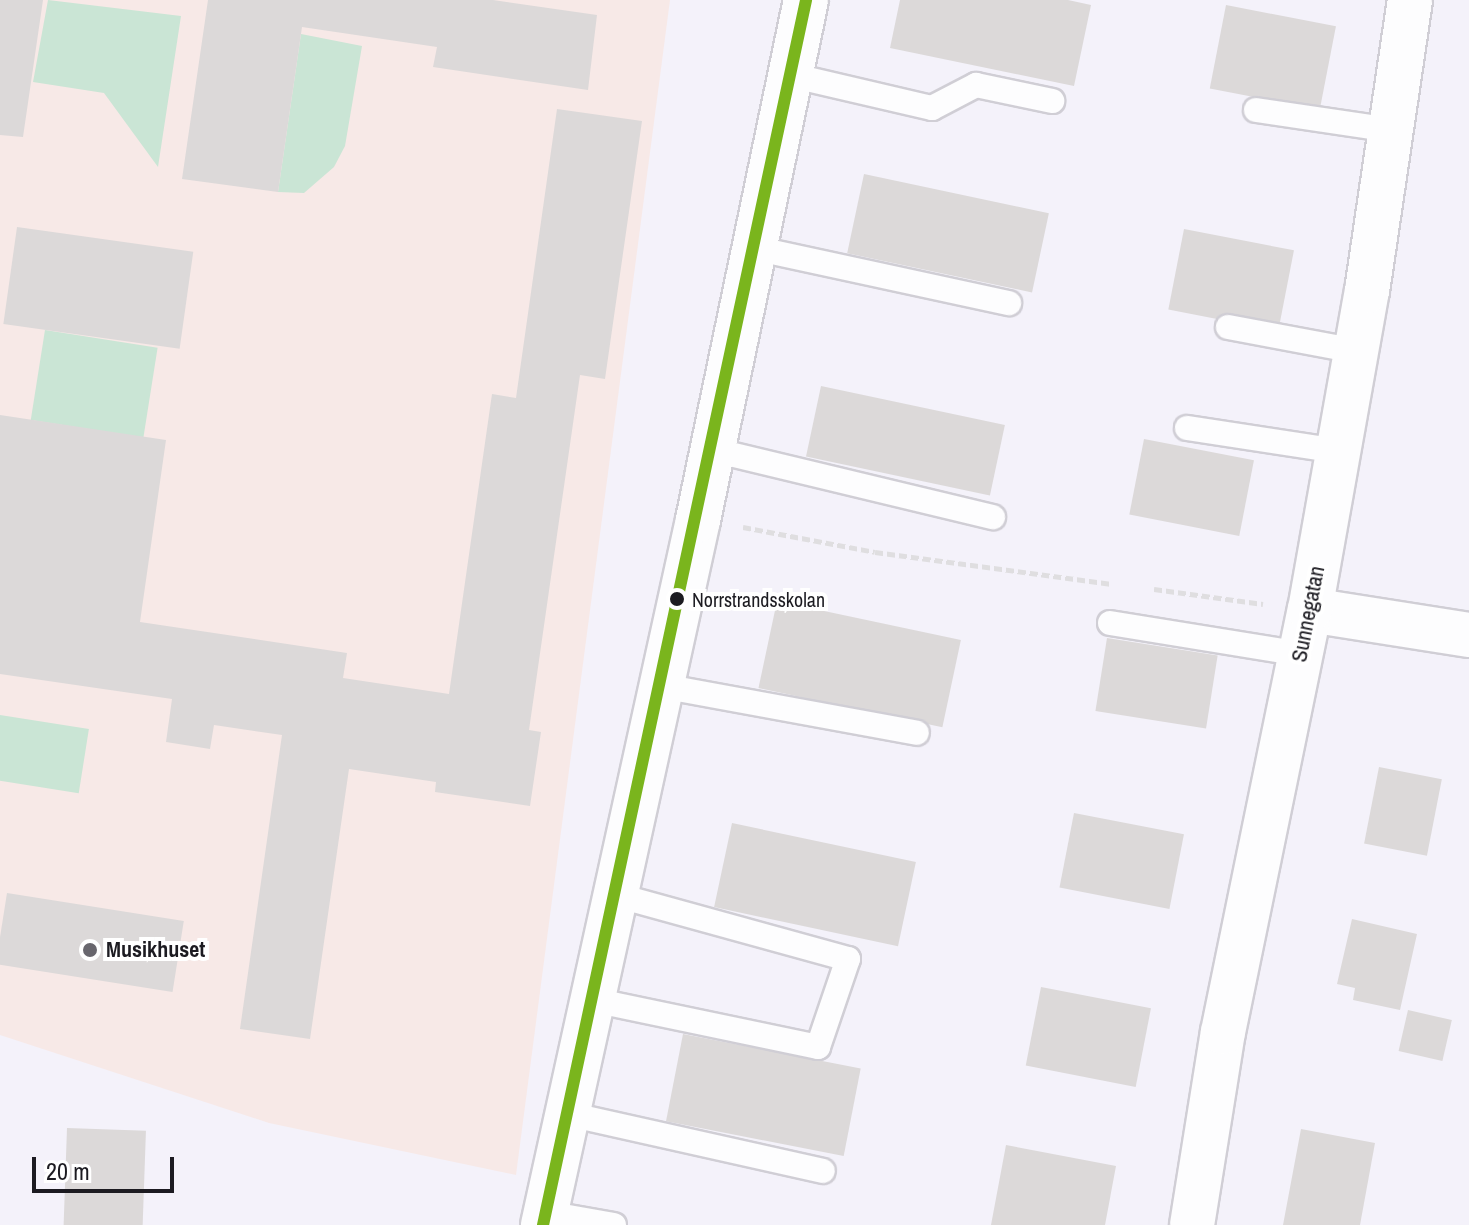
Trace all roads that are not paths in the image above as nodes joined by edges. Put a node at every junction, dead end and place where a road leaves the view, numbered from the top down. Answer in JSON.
{"nodes":[{"id":1,"x":806,"y":0,"type":"edge"},
{"id":2,"x":1410,"y":0,"type":"edge"},
{"id":3,"x":790,"y":75,"type":"junction"},
{"id":4,"x":1052,"y":101,"type":"dead end"},
{"id":5,"x":1256,"y":110,"type":"dead end"},
{"id":6,"x":1391,"y":130,"type":"junction"},
{"id":7,"x":754,"y":248,"type":"junction"},
{"id":8,"x":1009,"y":303,"type":"dead end"},
{"id":9,"x":1228,"y":327,"type":"dead end"},
{"id":10,"x":1356,"y":351,"type":"junction"},
{"id":11,"x":1187,"y":428,"type":"dead end"},
{"id":12,"x":713,"y":450,"type":"junction"},
{"id":13,"x":1338,"y":451,"type":"junction"},
{"id":14,"x":993,"y":517,"type":"dead end"},
{"id":15,"x":1310,"y":610,"type":"junction"},
{"id":16,"x":1110,"y":623,"type":"dead end"},
{"id":17,"x":1469,"y":635,"type":"edge"},
{"id":18,"x":1301,"y":654,"type":"junction"},
{"id":19,"x":662,"y":686,"type":"junction"},
{"id":20,"x":917,"y":733,"type":"dead end"},
{"id":21,"x":616,"y":895,"type":"junction"},
{"id":22,"x":593,"y":1000,"type":"junction"},
{"id":23,"x":568,"y":1114,"type":"junction"},
{"id":24,"x":823,"y":1171,"type":"dead end"},
{"id":25,"x":544,"y":1219,"type":"edge"},
{"id":26,"x":614,"y":1225,"type":"edge"},
{"id":27,"x":1192,"y":1225,"type":"edge"}],
"edges":[{"from":1,"to":3,"type":"street"},
{"from":2,"to":6,"type":"street","name":"Sunnegatan"},
{"from":3,"to":4,"type":"lane"},
{"from":3,"to":7,"type":"street"},
{"from":5,"to":6,"type":"lane"},
{"from":6,"to":10,"type":"street","name":"Sunnegatan"},
{"from":7,"to":8,"type":"lane"},
{"from":7,"to":12,"type":"street"},
{"from":9,"to":10,"type":"lane"},
{"from":10,"to":13,"type":"street","name":"Sunnegatan"},
{"from":11,"to":13,"type":"lane"},
{"from":12,"to":14,"type":"lane"},
{"from":12,"to":19,"type":"street"},
{"from":13,"to":15,"type":"street","name":"Sunnegatan"},
{"from":15,"to":17,"type":"street"},
{"from":15,"to":18,"type":"street","name":"Sunnegatan"},
{"from":16,"to":18,"type":"lane"},
{"from":18,"to":27,"type":"street","name":"Sunnegatan"},
{"from":19,"to":20,"type":"lane"},
{"from":19,"to":21,"type":"street"},
{"from":21,"to":22,"type":"street"},
{"from":21,"to":22,"type":"lane"},
{"from":22,"to":23,"type":"street"},
{"from":23,"to":24,"type":"lane"},
{"from":23,"to":25,"type":"street"},
{"from":25,"to":26,"type":"lane"}]}
